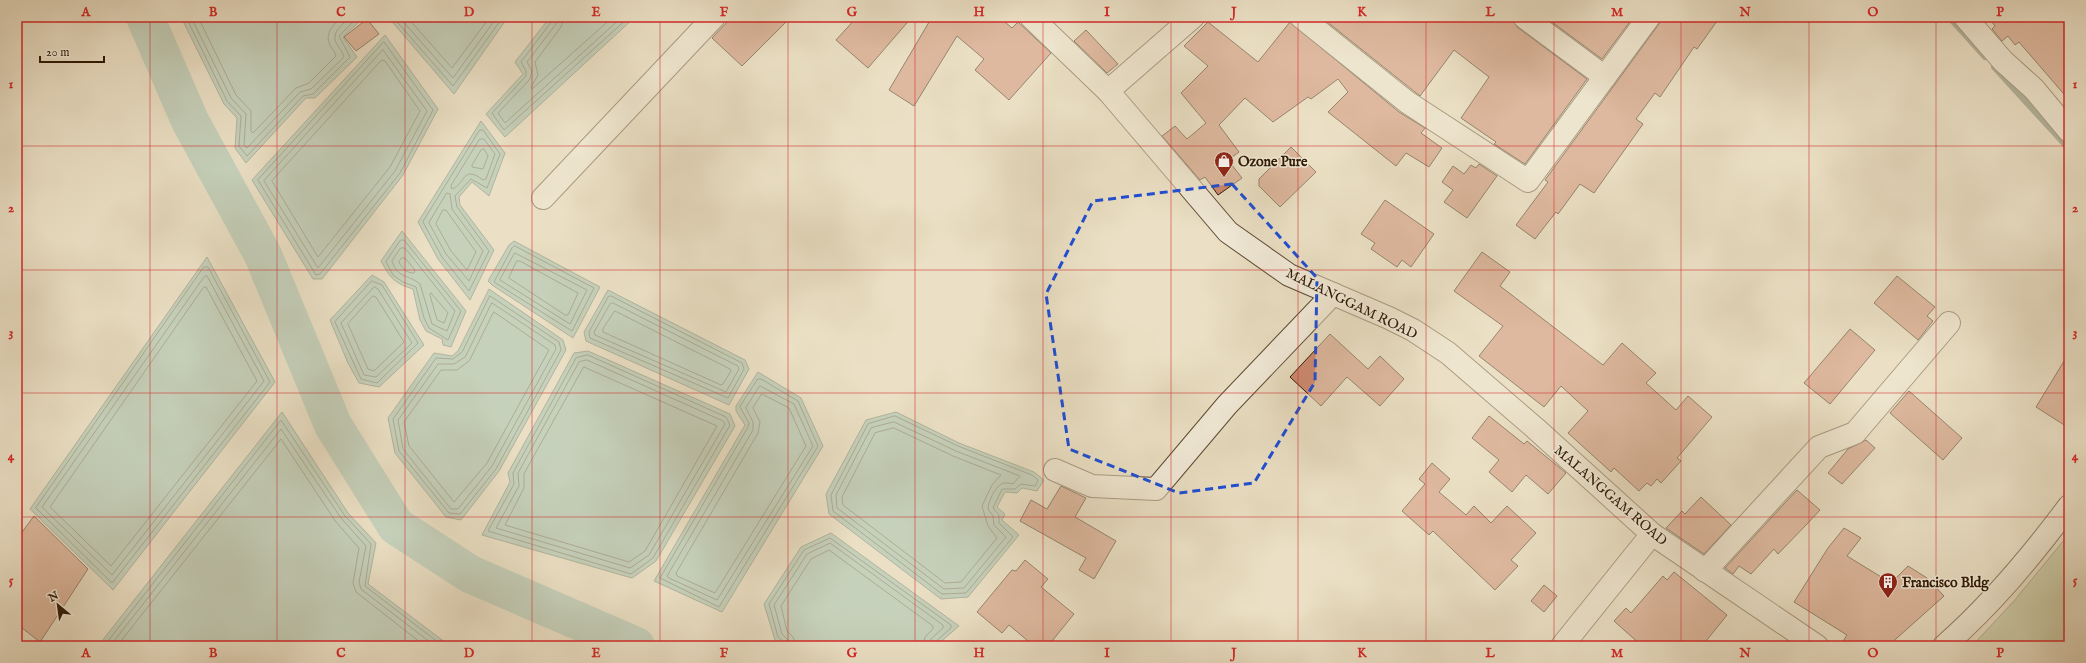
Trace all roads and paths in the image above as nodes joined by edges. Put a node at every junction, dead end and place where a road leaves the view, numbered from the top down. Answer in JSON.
{"nodes":[{"id":1,"x":714,"y":17,"type":"edge"},
{"id":2,"x":1031,"y":17,"type":"edge"},
{"id":3,"x":1193,"y":17,"type":"edge"},
{"id":4,"x":1301,"y":17,"type":"edge"},
{"id":5,"x":1524,"y":17,"type":"edge"},
{"id":6,"x":1649,"y":17,"type":"edge"},
{"id":7,"x":1965,"y":17,"type":"edge"},
{"id":8,"x":1605,"y":77,"type":"junction"},
{"id":9,"x":1108,"y":91,"type":"junction"},
{"id":10,"x":2069,"y":131,"type":"edge"},
{"id":11,"x":543,"y":198,"type":"dead end"},
{"id":12,"x":1333,"y":294,"type":"junction"},
{"id":13,"x":1949,"y":323,"type":"dead end"},
{"id":14,"x":1055,"y":470,"type":"dead end"},
{"id":15,"x":2069,"y":506,"type":"edge"},
{"id":16,"x":1652,"y":534,"type":"junction"},
{"id":17,"x":1705,"y":572,"type":"junction"},
{"id":18,"x":1562,"y":646,"type":"edge"},
{"id":19,"x":1817,"y":646,"type":"edge"},
{"id":20,"x":1944,"y":646,"type":"edge"}],
"edges":[{"from":1,"to":11,"type":"street"},
{"from":2,"to":9,"type":"street","name":"MALANGGAM ROAD"},
{"from":3,"to":9,"type":"street"},
{"from":4,"to":8,"type":"street"},
{"from":5,"to":8,"type":"street"},
{"from":6,"to":8,"type":"street"},
{"from":7,"to":10,"type":"street"},
{"from":9,"to":12,"type":"street","name":"MALANGGAM ROAD"},
{"from":12,"to":14,"type":"street"},
{"from":12,"to":16,"type":"street","name":"MALANGGAM ROAD"},
{"from":13,"to":17,"type":"street"},
{"from":15,"to":20,"type":"street"},
{"from":16,"to":17,"type":"street","name":"MALANGGAM ROAD"},
{"from":16,"to":18,"type":"street"},
{"from":17,"to":19,"type":"street","name":"MALANGGAM ROAD"}]}
